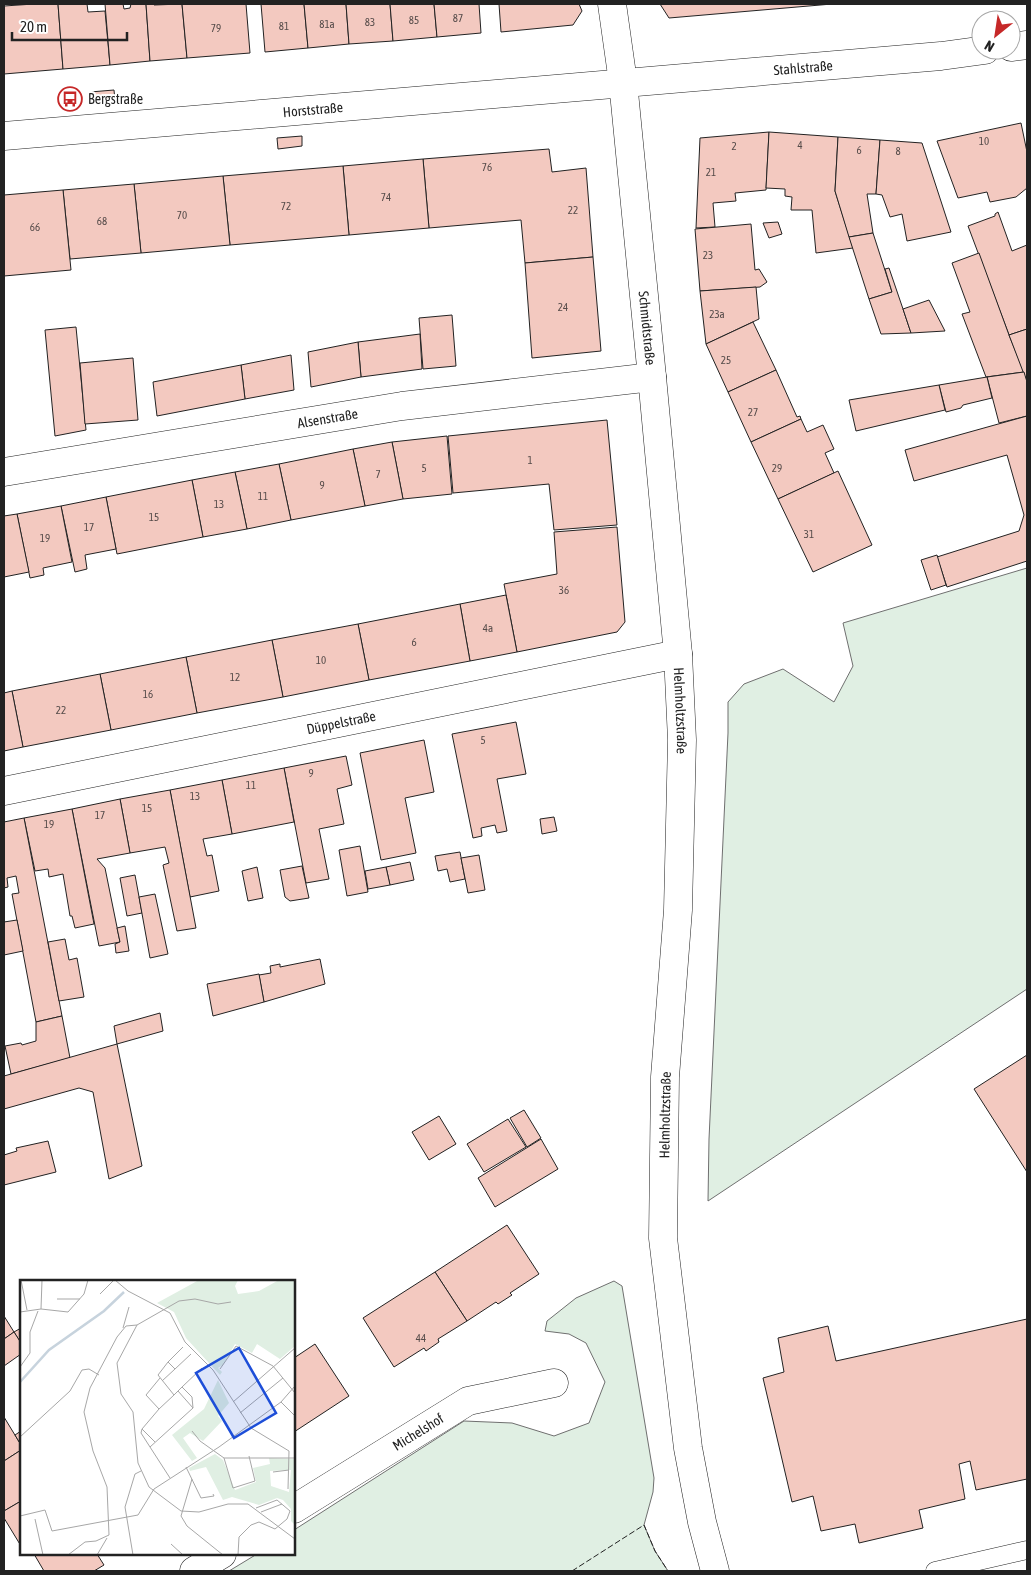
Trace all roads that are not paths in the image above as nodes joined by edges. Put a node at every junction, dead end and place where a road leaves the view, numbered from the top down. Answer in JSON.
{"nodes":[{"id":1,"x":612,"y":4,"type":"edge"},
{"id":2,"x":971,"y":52,"type":"edge"},
{"id":3,"x":623,"y":82,"type":"junction"},
{"id":4,"x":4,"y":136,"type":"edge"},
{"id":5,"x":652,"y":377,"type":"junction"},
{"id":6,"x":4,"y":472,"type":"edge"},
{"id":7,"x":678,"y":654,"type":"junction"},
{"id":8,"x":4,"y":791,"type":"edge"},
{"id":9,"x":554,"y":1383,"type":"dead end"},
{"id":10,"x":295,"y":1509,"type":"edge"},
{"id":11,"x":1027,"y":1550,"type":"edge"},
{"id":12,"x":220,"y":1555,"type":"edge"},
{"id":13,"x":194,"y":1571,"type":"edge"},
{"id":14,"x":716,"y":1571,"type":"edge"},
{"id":15,"x":935,"y":1571,"type":"edge"}],
"edges":[{"from":1,"to":3,"type":"street","name":"Schmidtstraße"},
{"from":2,"to":3,"type":"street","name":"Stahlstraße"},
{"from":3,"to":4,"type":"street","name":"Horststraße"},
{"from":3,"to":5,"type":"street","name":"Schmidtstraße"},
{"from":5,"to":6,"type":"street","name":"Alsenstraße"},
{"from":5,"to":7,"type":"street","name":"Schmidtstraße"},
{"from":7,"to":8,"type":"street","name":"Düppelstraße"},
{"from":7,"to":14,"type":"street","name":"Helmholtzstraße"},
{"from":9,"to":10,"type":"street","name":"Michelshof"},
{"from":11,"to":15,"type":"lane"},
{"from":12,"to":13,"type":"street"}]}
